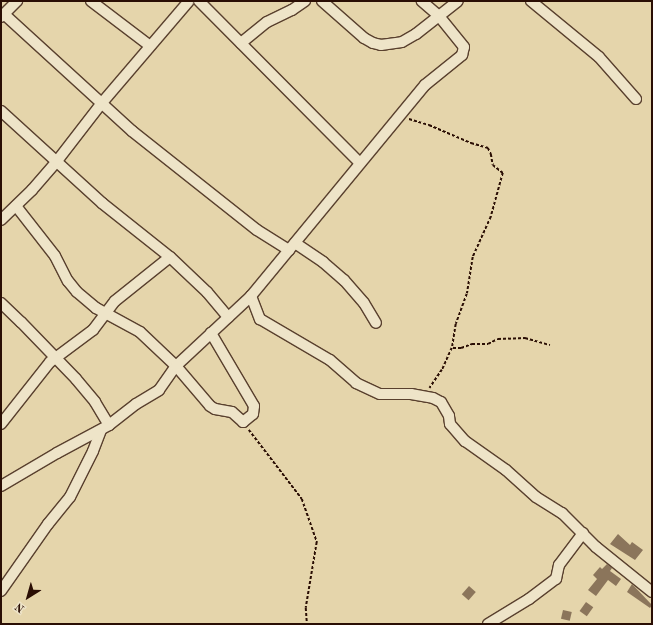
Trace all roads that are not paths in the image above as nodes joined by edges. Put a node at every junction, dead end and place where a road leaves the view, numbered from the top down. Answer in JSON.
{"nodes":[{"id":1,"x":17,"y":1,"type":"edge"},
{"id":2,"x":91,"y":1,"type":"edge"},
{"id":3,"x":189,"y":1,"type":"edge"},
{"id":4,"x":199,"y":1,"type":"edge"},
{"id":5,"x":305,"y":1,"type":"edge"},
{"id":6,"x":322,"y":1,"type":"edge"},
{"id":7,"x":422,"y":1,"type":"edge"},
{"id":8,"x":458,"y":1,"type":"edge"},
{"id":9,"x":531,"y":1,"type":"edge"},
{"id":10,"x":3,"y":16,"type":"edge"},
{"id":11,"x":439,"y":16,"type":"junction"},
{"id":12,"x":241,"y":42,"type":"junction"},
{"id":13,"x":150,"y":46,"type":"junction"},
{"id":14,"x":636,"y":99,"type":"dead end"},
{"id":15,"x":101,"y":104,"type":"junction"},
{"id":16,"x":1,"y":111,"type":"edge"},
{"id":17,"x":57,"y":161,"type":"junction"},
{"id":18,"x":360,"y":163,"type":"junction"},
{"id":19,"x":16,"y":206,"type":"junction"},
{"id":20,"x":2,"y":217,"type":"edge"},
{"id":21,"x":292,"y":246,"type":"junction"},
{"id":22,"x":170,"y":257,"type":"junction"},
{"id":23,"x":251,"y":296,"type":"junction"},
{"id":24,"x":3,"y":309,"type":"edge"},
{"id":25,"x":106,"y":314,"type":"junction"},
{"id":26,"x":228,"y":317,"type":"junction"},
{"id":27,"x":376,"y":323,"type":"dead end"},
{"id":28,"x":211,"y":333,"type":"junction"},
{"id":29,"x":56,"y":357,"type":"junction"},
{"id":30,"x":176,"y":366,"type":"junction"},
{"id":31,"x":5,"y":413,"type":"edge"},
{"id":32,"x":1,"y":424,"type":"edge"},
{"id":33,"x":105,"y":427,"type":"junction"},
{"id":34,"x":1,"y":486,"type":"edge"},
{"id":35,"x":583,"y":532,"type":"junction"},
{"id":36,"x":1,"y":591,"type":"edge"},
{"id":37,"x":652,"y":592,"type":"edge"},
{"id":38,"x":488,"y":624,"type":"edge"}],
"edges":[{"from":1,"to":10,"type":"street"},
{"from":2,"to":13,"type":"street"},
{"from":3,"to":13,"type":"street"},
{"from":4,"to":12,"type":"street"},
{"from":5,"to":12,"type":"street"},
{"from":6,"to":11,"type":"street"},
{"from":7,"to":11,"type":"street"},
{"from":8,"to":11,"type":"street"},
{"from":9,"to":14,"type":"street"},
{"from":10,"to":15,"type":"street"},
{"from":11,"to":18,"type":"street"},
{"from":12,"to":18,"type":"street"},
{"from":13,"to":15,"type":"street"},
{"from":15,"to":17,"type":"street"},
{"from":15,"to":21,"type":"street"},
{"from":16,"to":17,"type":"street"},
{"from":17,"to":19,"type":"street"},
{"from":17,"to":22,"type":"street"},
{"from":18,"to":21,"type":"street"},
{"from":19,"to":20,"type":"street"},
{"from":19,"to":25,"type":"street"},
{"from":21,"to":23,"type":"street"},
{"from":21,"to":27,"type":"street"},
{"from":22,"to":25,"type":"street"},
{"from":22,"to":26,"type":"street"},
{"from":23,"to":26,"type":"street"},
{"from":23,"to":35,"type":"street"},
{"from":24,"to":29,"type":"street"},
{"from":25,"to":29,"type":"street"},
{"from":25,"to":30,"type":"street"},
{"from":26,"to":28,"type":"street"},
{"from":28,"to":30,"type":"street"},
{"from":28,"to":30,"type":"street"},
{"from":29,"to":31,"type":"street"},
{"from":29,"to":33,"type":"street"},
{"from":30,"to":33,"type":"street"},
{"from":31,"to":32,"type":"street"},
{"from":33,"to":34,"type":"street"},
{"from":33,"to":36,"type":"street"},
{"from":35,"to":37,"type":"street"},
{"from":35,"to":38,"type":"street"}]}
